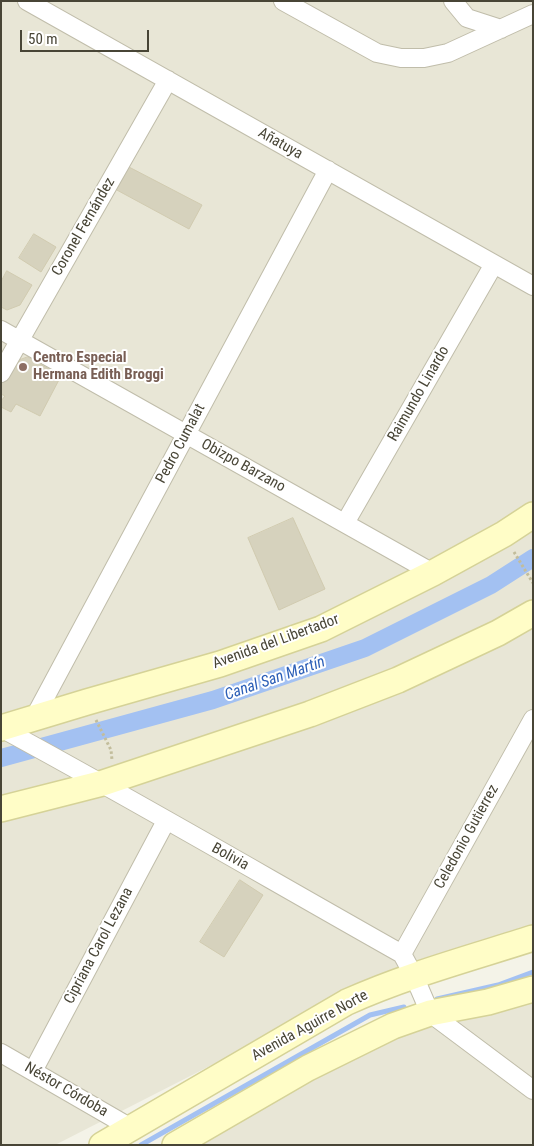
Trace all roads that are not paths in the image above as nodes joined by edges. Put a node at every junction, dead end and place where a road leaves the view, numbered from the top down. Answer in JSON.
{"nodes":[{"id":1,"x":27,"y":1,"type":"edge"},
{"id":2,"x":283,"y":1,"type":"edge"},
{"id":3,"x":453,"y":1,"type":"edge"},
{"id":4,"x":533,"y":14,"type":"edge"},
{"id":5,"x":501,"y":29,"type":"junction"},
{"id":6,"x":168,"y":80,"type":"junction"},
{"id":7,"x":328,"y":170,"type":"junction"},
{"id":8,"x":494,"y":264,"type":"junction"},
{"id":9,"x":533,"y":286,"type":"edge"},
{"id":10,"x":1,"y":330,"type":"edge"},
{"id":11,"x":20,"y":340,"type":"junction"},
{"id":12,"x":1,"y":373,"type":"edge"},
{"id":13,"x":186,"y":434,"type":"junction"},
{"id":14,"x":533,"y":515,"type":"edge"},
{"id":15,"x":345,"y":524,"type":"junction"},
{"id":16,"x":433,"y":573,"type":"junction"},
{"id":17,"x":530,"y":619,"type":"edge"},
{"id":18,"x":34,"y":718,"type":"junction"},
{"id":19,"x":533,"y":719,"type":"edge"},
{"id":20,"x":1,"y":728,"type":"edge"},
{"id":21,"x":103,"y":783,"type":"junction"},
{"id":22,"x":1,"y":809,"type":"edge"},
{"id":23,"x":166,"y":821,"type":"junction"},
{"id":24,"x":533,"y":938,"type":"edge"},
{"id":25,"x":402,"y":954,"type":"junction"},
{"id":26,"x":414,"y":976,"type":"junction"},
{"id":27,"x":533,"y":989,"type":"edge"},
{"id":28,"x":430,"y":1013,"type":"junction"},
{"id":29,"x":1,"y":1052,"type":"edge"},
{"id":30,"x":33,"y":1071,"type":"junction"},
{"id":31,"x":533,"y":1090,"type":"edge"},
{"id":32,"x":131,"y":1128,"type":"junction"},
{"id":33,"x":102,"y":1145,"type":"edge"},
{"id":34,"x":175,"y":1145,"type":"edge"}],
"edges":[{"from":1,"to":6,"type":"street","name":"Añatuya"},
{"from":2,"to":5,"type":"street"},
{"from":3,"to":5,"type":"street"},
{"from":4,"to":5,"type":"street"},
{"from":6,"to":7,"type":"street","name":"Añatuya"},
{"from":6,"to":11,"type":"street","name":"Coronel Fernández"},
{"from":7,"to":8,"type":"street","name":"Añatuya"},
{"from":7,"to":13,"type":"street","name":"Pedro Cumalat"},
{"from":8,"to":9,"type":"street","name":"Añatuya"},
{"from":8,"to":15,"type":"street","name":"Raimundo Linardo"},
{"from":10,"to":11,"type":"street","name":"Obizpo Barzano"},
{"from":11,"to":12,"type":"street","name":"Coronel Fernández"},
{"from":11,"to":13,"type":"street","name":"Obizpo Barzano"},
{"from":13,"to":15,"type":"street","name":"Obizpo Barzano"},
{"from":13,"to":18,"type":"street","name":"Pedro Cumalat"},
{"from":14,"to":16,"type":"street","name":"Avenida del Libertador"},
{"from":15,"to":16,"type":"street","name":"Obizpo Barzano"},
{"from":16,"to":18,"type":"street","name":"Avenida del Libertador"},
{"from":17,"to":21,"type":"street"},
{"from":18,"to":20,"type":"street","name":"Avenida del Libertador"},
{"from":19,"to":25,"type":"street","name":"Celedonio Gutierrez"},
{"from":20,"to":21,"type":"street","name":"Bolivia"},
{"from":21,"to":22,"type":"street"},
{"from":21,"to":23,"type":"street","name":"Bolivia"},
{"from":23,"to":25,"type":"street","name":"Bolivia"},
{"from":23,"to":30,"type":"street","name":"Cipriana Carol Lezana"},
{"from":24,"to":26,"type":"street","name":"Avenida Aguirre Norte"},
{"from":25,"to":26,"type":"street"},
{"from":26,"to":28,"type":"street"},
{"from":26,"to":32,"type":"street","name":"Avenida Aguirre Norte"},
{"from":27,"to":28,"type":"street"},
{"from":28,"to":31,"type":"street"},
{"from":28,"to":34,"type":"street"},
{"from":29,"to":30,"type":"street","name":"Néstor Córdoba"},
{"from":30,"to":32,"type":"street","name":"Néstor Córdoba"},
{"from":32,"to":33,"type":"street","name":"Avenida Aguirre Norte"}]}
